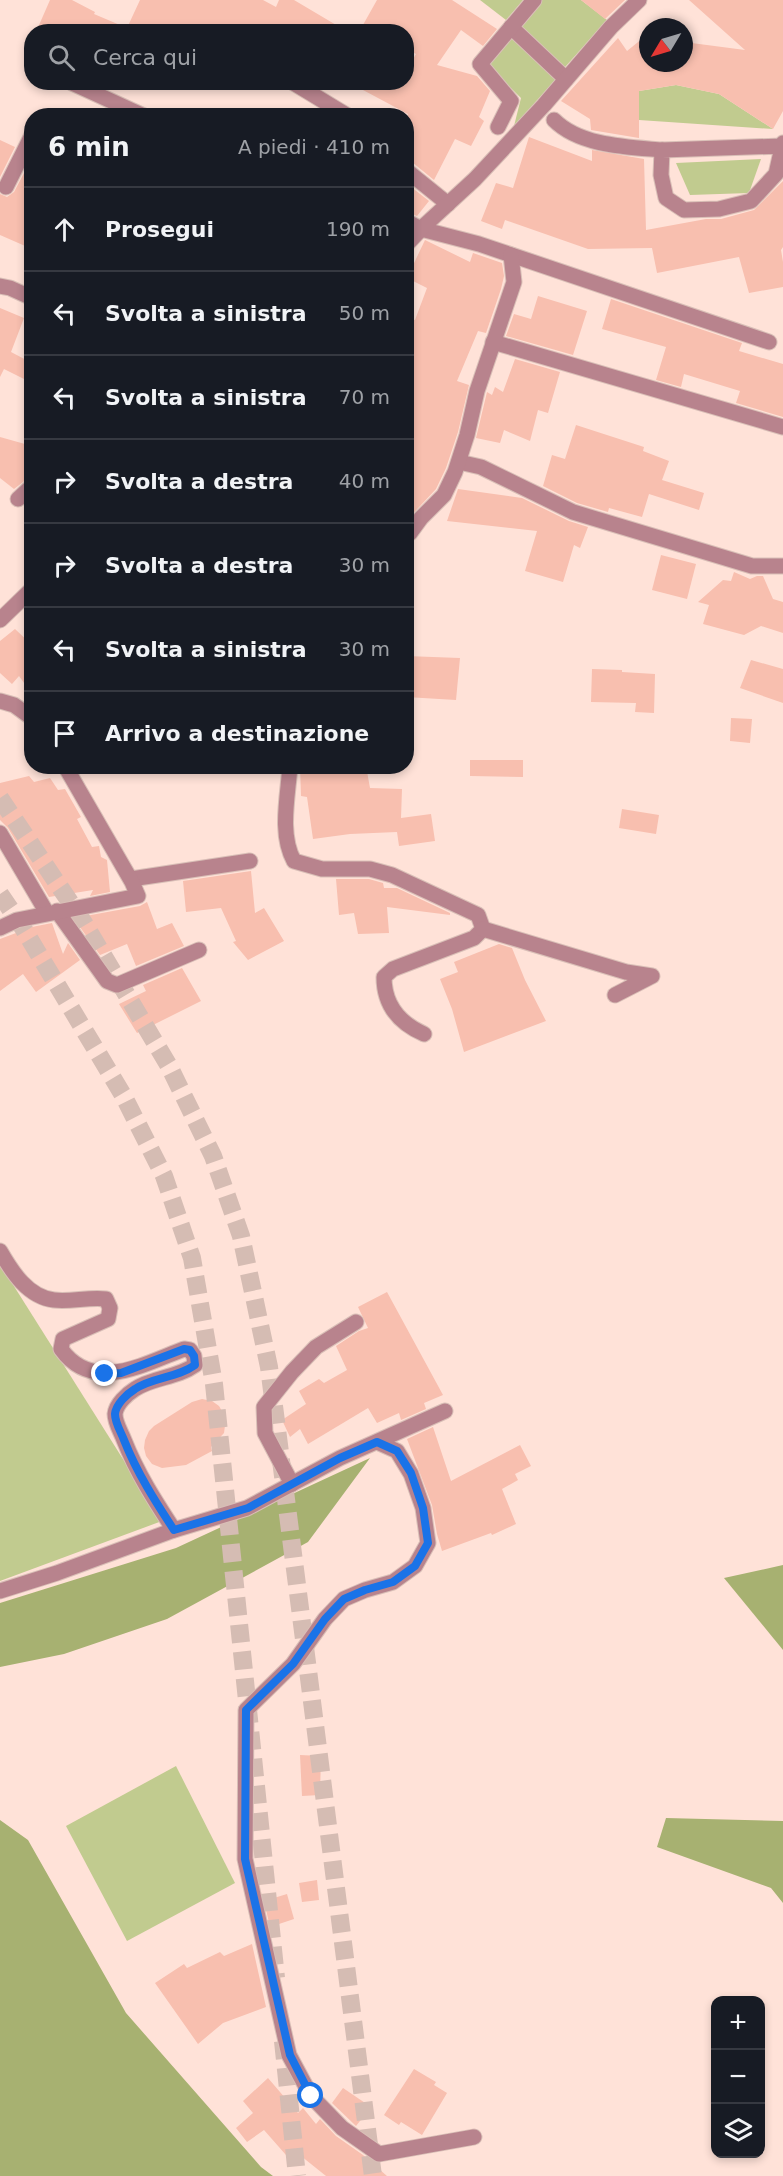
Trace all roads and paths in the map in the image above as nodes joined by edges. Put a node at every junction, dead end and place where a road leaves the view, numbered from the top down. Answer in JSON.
{"nodes":[{"id":1,"x":534,"y":0,"type":"edge"},
{"id":2,"x":639,"y":0,"type":"edge"},
{"id":3,"x":511,"y":27,"type":"junction"},
{"id":4,"x":566,"y":79,"type":"junction"},
{"id":5,"x":87,"y":90,"type":"edge"},
{"id":6,"x":304,"y":90,"type":"edge"},
{"id":7,"x":127,"y":108,"type":"edge"},
{"id":8,"x":335,"y":108,"type":"edge"},
{"id":9,"x":554,"y":120,"type":"dead end"},
{"id":10,"x":498,"y":127,"type":"dead end"},
{"id":11,"x":782,"y":145,"type":"edge"},
{"id":12,"x":662,"y":150,"type":"junction"},
{"id":13,"x":24,"y":151,"type":"edge"},
{"id":14,"x":414,"y":176,"type":"edge"},
{"id":15,"x":6,"y":187,"type":"dead end"},
{"id":16,"x":448,"y":204,"type":"junction"},
{"id":17,"x":414,"y":225,"type":"edge"},
{"id":18,"x":421,"y":229,"type":"junction"},
{"id":19,"x":414,"y":236,"type":"edge"},
{"id":20,"x":511,"y":255,"type":"junction"},
{"id":21,"x":0,"y":286,"type":"edge"},
{"id":22,"x":24,"y":294,"type":"edge"},
{"id":23,"x":493,"y":342,"type":"junction"},
{"id":24,"x":769,"y":342,"type":"dead end"},
{"id":25,"x":783,"y":427,"type":"edge"},
{"id":26,"x":459,"y":462,"type":"junction"},
{"id":27,"x":24,"y":494,"type":"edge"},
{"id":28,"x":18,"y":500,"type":"dead end"},
{"id":29,"x":414,"y":528,"type":"edge"},
{"id":30,"x":783,"y":566,"type":"edge"},
{"id":31,"x":24,"y":597,"type":"edge"},
{"id":32,"x":0,"y":620,"type":"edge"},
{"id":33,"x":0,"y":701,"type":"edge"},
{"id":34,"x":24,"y":712,"type":"edge"},
{"id":35,"x":70,"y":774,"type":"edge"},
{"id":36,"x":290,"y":774,"type":"edge"},
{"id":37,"x":0,"y":833,"type":"edge"},
{"id":38,"x":250,"y":861,"type":"dead end"},
{"id":39,"x":131,"y":879,"type":"junction"},
{"id":40,"x":52,"y":912,"type":"junction"},
{"id":41,"x":0,"y":928,"type":"edge"},
{"id":42,"x":483,"y":929,"type":"junction"},
{"id":43,"x":199,"y":950,"type":"dead end"},
{"id":44,"x":615,"y":995,"type":"dead end"},
{"id":45,"x":424,"y":1034,"type":"dead end"},
{"id":46,"x":0,"y":1251,"type":"edge"},
{"id":47,"x":356,"y":1322,"type":"dead end"},
{"id":48,"x":445,"y":1411,"type":"dead end"},
{"id":49,"x":377,"y":1442,"type":"junction"},
{"id":50,"x":292,"y":1484,"type":"junction"},
{"id":51,"x":174,"y":1530,"type":"junction"},
{"id":52,"x":0,"y":1591,"type":"edge"},
{"id":53,"x":474,"y":2137,"type":"dead end"}],
"edges":[{"from":1,"to":3,"type":"street"},
{"from":2,"to":4,"type":"street"},
{"from":3,"to":4,"type":"street"},
{"from":3,"to":10,"type":"street"},
{"from":4,"to":16,"type":"street"},
{"from":5,"to":7,"type":"street"},
{"from":6,"to":8,"type":"street"},
{"from":9,"to":12,"type":"street"},
{"from":11,"to":12,"type":"street"},
{"from":11,"to":12,"type":"street"},
{"from":13,"to":15,"type":"street"},
{"from":14,"to":16,"type":"street"},
{"from":16,"to":18,"type":"street"},
{"from":17,"to":18,"type":"street"},
{"from":18,"to":19,"type":"street"},
{"from":18,"to":20,"type":"street"},
{"from":20,"to":23,"type":"street"},
{"from":20,"to":24,"type":"street"},
{"from":21,"to":22,"type":"street"},
{"from":23,"to":25,"type":"street"},
{"from":23,"to":26,"type":"street"},
{"from":26,"to":29,"type":"street"},
{"from":26,"to":30,"type":"street"},
{"from":27,"to":28,"type":"street"},
{"from":31,"to":32,"type":"street"},
{"from":33,"to":34,"type":"street"},
{"from":35,"to":39,"type":"street"},
{"from":36,"to":42,"type":"street"},
{"from":37,"to":40,"type":"street"},
{"from":38,"to":39,"type":"street"},
{"from":39,"to":40,"type":"street"},
{"from":40,"to":41,"type":"street"},
{"from":40,"to":43,"type":"street"},
{"from":42,"to":44,"type":"street"},
{"from":42,"to":45,"type":"street"},
{"from":46,"to":51,"type":"street"},
{"from":47,"to":50,"type":"street"},
{"from":48,"to":49,"type":"street"},
{"from":49,"to":50,"type":"street"},
{"from":49,"to":53,"type":"street"},
{"from":50,"to":51,"type":"street"},
{"from":51,"to":52,"type":"street"}]}
